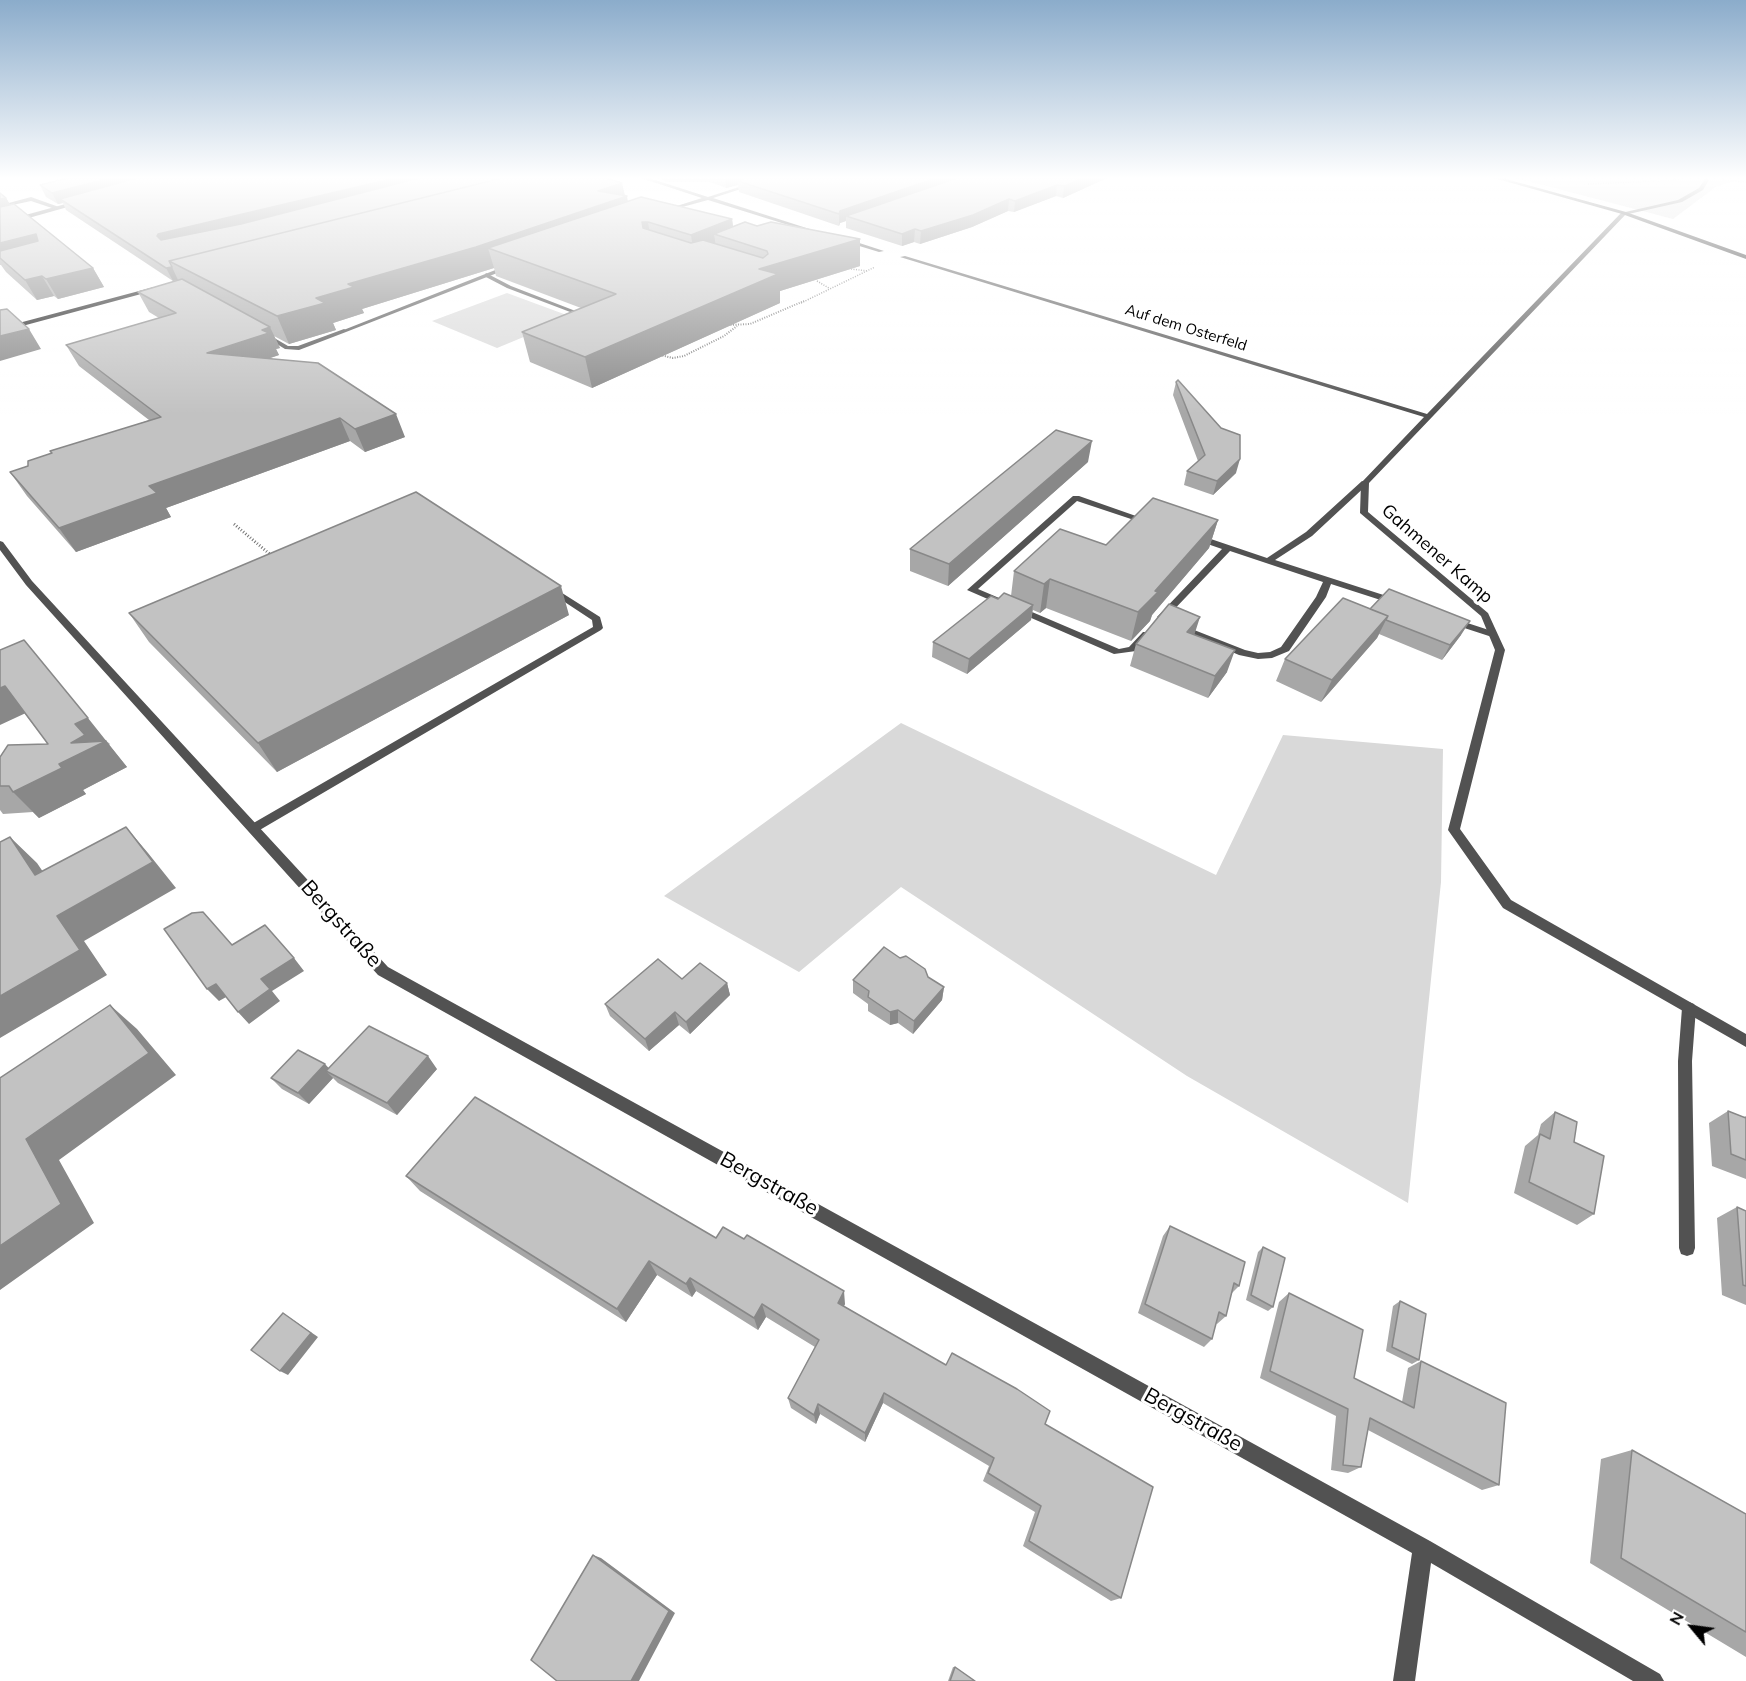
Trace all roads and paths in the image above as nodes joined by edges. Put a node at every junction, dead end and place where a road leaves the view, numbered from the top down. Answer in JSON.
{"nodes":[{"id":1,"x":1582,"y":256,"type":"edge"},
{"id":2,"x":903,"y":257,"type":"dead end"},
{"id":3,"x":516,"y":264,"type":"edge"},
{"id":4,"x":878,"y":266,"type":"dead end"},
{"id":5,"x":851,"y":268,"type":"dead end"},
{"id":6,"x":868,"y":271,"type":"junction"},
{"id":7,"x":486,"y":275,"type":"junction"},
{"id":8,"x":817,"y":281,"type":"edge"},
{"id":9,"x":163,"y":286,"type":"edge"},
{"id":10,"x":830,"y":288,"type":"junction"},
{"id":11,"x":593,"y":319,"type":"edge"},
{"id":12,"x":723,"y":324,"type":"edge"},
{"id":13,"x":737,"y":326,"type":"junction"},
{"id":14,"x":0,"y":330,"type":"edge"},
{"id":15,"x":257,"y":330,"type":"edge"},
{"id":16,"x":655,"y":353,"type":"edge"},
{"id":17,"x":1427,"y":416,"type":"junction"},
{"id":18,"x":1365,"y":483,"type":"junction"},
{"id":19,"x":234,"y":524,"type":"dead end"},
{"id":20,"x":1154,"y":524,"type":"edge"},
{"id":21,"x":1188,"y":535,"type":"edge"},
{"id":22,"x":0,"y":544,"type":"edge"},
{"id":23,"x":1228,"y":548,"type":"junction"},
{"id":24,"x":275,"y":558,"type":"edge"},
{"id":25,"x":1268,"y":561,"type":"junction"},
{"id":26,"x":1329,"y":580,"type":"junction"},
{"id":27,"x":540,"y":581,"type":"edge"},
{"id":28,"x":1405,"y":605,"type":"edge"},
{"id":29,"x":1169,"y":610,"type":"junction"},
{"id":30,"x":1438,"y":616,"type":"edge"},
{"id":31,"x":1492,"y":634,"type":"junction"},
{"id":32,"x":254,"y":828,"type":"junction"},
{"id":33,"x":1689,"y":1008,"type":"junction"},
{"id":34,"x":1746,"y":1041,"type":"edge"},
{"id":35,"x":1687,"y":1248,"type":"dead end"},
{"id":36,"x":1423,"y":1548,"type":"junction"},
{"id":37,"x":1404,"y":1681,"type":"edge"},
{"id":38,"x":1653,"y":1681,"type":"edge"}],
"edges":[{"from":1,"to":17,"type":"street"},
{"from":2,"to":17,"type":"street","name":"Auf dem Osterfeld"},
{"from":3,"to":7,"type":"street"},
{"from":4,"to":6,"type":"path"},
{"from":5,"to":6,"type":"path"},
{"from":6,"to":10,"type":"path"},
{"from":7,"to":11,"type":"street"},
{"from":7,"to":15,"type":"street"},
{"from":8,"to":10,"type":"path"},
{"from":9,"to":14,"type":"main road"},
{"from":10,"to":13,"type":"path"},
{"from":12,"to":13,"type":"path"},
{"from":13,"to":16,"type":"path"},
{"from":17,"to":18,"type":"street"},
{"from":18,"to":25,"type":"street"},
{"from":18,"to":31,"type":"street","name":"Gahmener Kamp"},
{"from":19,"to":24,"type":"path"},
{"from":20,"to":29,"type":"street"},
{"from":21,"to":23,"type":"street"},
{"from":22,"to":32,"type":"street","name":"Bergstraße"},
{"from":23,"to":25,"type":"street"},
{"from":23,"to":29,"type":"street"},
{"from":25,"to":26,"type":"street"},
{"from":26,"to":28,"type":"street"},
{"from":26,"to":29,"type":"street"},
{"from":27,"to":32,"type":"street"},
{"from":30,"to":31,"type":"street"},
{"from":31,"to":33,"type":"street","name":"Gahmener Kamp"},
{"from":32,"to":36,"type":"street","name":"Bergstraße"},
{"from":33,"to":34,"type":"street","name":"Gahmener Kamp"},
{"from":33,"to":35,"type":"street"},
{"from":36,"to":37,"type":"street"},
{"from":36,"to":38,"type":"street","name":"Bergstraße"}]}
